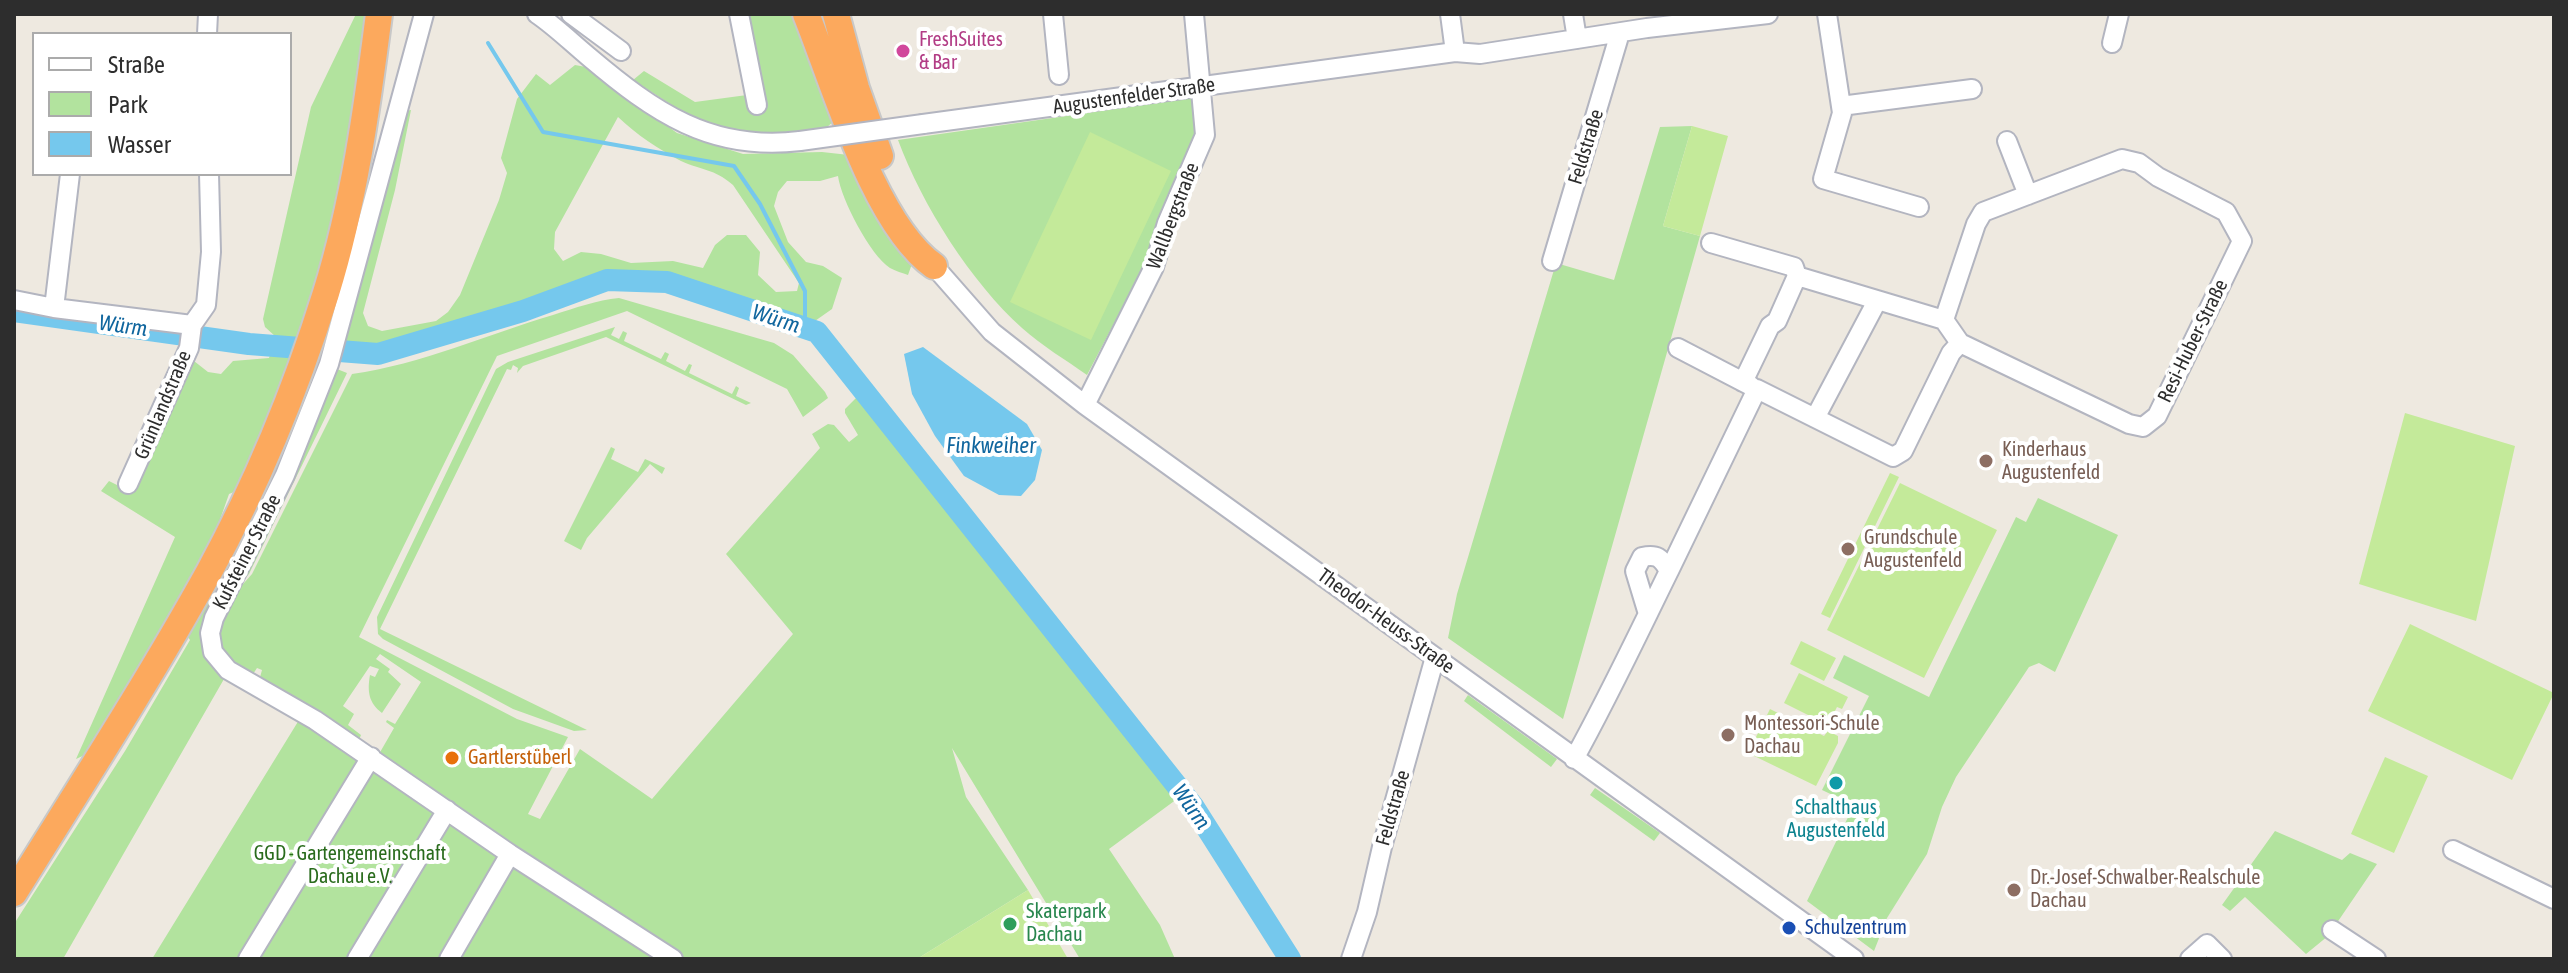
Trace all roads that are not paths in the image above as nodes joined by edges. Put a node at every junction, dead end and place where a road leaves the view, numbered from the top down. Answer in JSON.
{"nodes":[{"id":1,"x":379,"y":14,"type":"edge"},
{"id":2,"x":424,"y":14,"type":"edge"},
{"id":3,"x":537,"y":14,"type":"edge"},
{"id":4,"x":571,"y":14,"type":"edge"},
{"id":5,"x":739,"y":14,"type":"edge"},
{"id":6,"x":806,"y":14,"type":"edge"},
{"id":7,"x":836,"y":14,"type":"edge"},
{"id":8,"x":1053,"y":14,"type":"edge"},
{"id":9,"x":1194,"y":14,"type":"edge"},
{"id":10,"x":1450,"y":14,"type":"edge"},
{"id":11,"x":1573,"y":14,"type":"edge"},
{"id":12,"x":1768,"y":14,"type":"edge"},
{"id":13,"x":1827,"y":14,"type":"edge"},
{"id":14,"x":2119,"y":14,"type":"edge"},
{"id":15,"x":1742,"y":16,"type":"edge"},
{"id":16,"x":1646,"y":21,"type":"edge"},
{"id":17,"x":1620,"y":33,"type":"junction"},
{"id":18,"x":1577,"y":39,"type":"junction"},
{"id":19,"x":2112,"y":43,"type":"dead end"},
{"id":20,"x":621,"y":51,"type":"dead end"},
{"id":21,"x":1455,"y":52,"type":"junction"},
{"id":22,"x":1059,"y":75,"type":"dead end"},
{"id":23,"x":1203,"y":88,"type":"junction"},
{"id":24,"x":1972,"y":89,"type":"dead end"},
{"id":25,"x":757,"y":105,"type":"dead end"},
{"id":26,"x":1841,"y":106,"type":"junction"},
{"id":27,"x":2007,"y":141,"type":"dead end"},
{"id":28,"x":70,"y":176,"type":"edge"},
{"id":29,"x":209,"y":176,"type":"edge"},
{"id":30,"x":2028,"y":195,"type":"junction"},
{"id":31,"x":1919,"y":207,"type":"dead end"},
{"id":32,"x":1711,"y":243,"type":"dead end"},
{"id":33,"x":1552,"y":261,"type":"dead end"},
{"id":34,"x":934,"y":266,"type":"junction"},
{"id":35,"x":1797,"y":276,"type":"junction"},
{"id":36,"x":14,"y":300,"type":"edge"},
{"id":37,"x":1877,"y":301,"type":"junction"},
{"id":38,"x":54,"y":308,"type":"junction"},
{"id":39,"x":1944,"y":320,"type":"junction"},
{"id":40,"x":192,"y":325,"type":"junction"},
{"id":41,"x":1960,"y":343,"type":"junction"},
{"id":42,"x":1678,"y":348,"type":"dead end"},
{"id":43,"x":318,"y":356,"type":"junction"},
{"id":44,"x":1750,"y":386,"type":"junction"},
{"id":45,"x":1085,"y":405,"type":"junction"},
{"id":46,"x":1815,"y":418,"type":"junction"},
{"id":47,"x":128,"y":484,"type":"dead end"},
{"id":48,"x":1669,"y":571,"type":"junction"},
{"id":49,"x":1648,"y":614,"type":"junction"},
{"id":50,"x":1435,"y":657,"type":"junction"},
{"id":51,"x":371,"y":757,"type":"junction"},
{"id":52,"x":1574,"y":759,"type":"junction"},
{"id":53,"x":447,"y":810,"type":"junction"},
{"id":54,"x":2453,"y":850,"type":"dead end"},
{"id":55,"x":510,"y":854,"type":"junction"},
{"id":56,"x":14,"y":893,"type":"edge"},
{"id":57,"x":2554,"y":899,"type":"edge"},
{"id":58,"x":2332,"y":930,"type":"dead end"},
{"id":59,"x":248,"y":959,"type":"edge"},
{"id":60,"x":357,"y":959,"type":"edge"},
{"id":61,"x":449,"y":959,"type":"edge"},
{"id":62,"x":673,"y":959,"type":"edge"},
{"id":63,"x":1351,"y":959,"type":"edge"},
{"id":64,"x":1854,"y":959,"type":"edge"},
{"id":65,"x":2190,"y":959,"type":"edge"},
{"id":66,"x":2222,"y":959,"type":"edge"},
{"id":67,"x":2376,"y":959,"type":"edge"}],
"edges":[{"from":1,"to":43,"type":"highway"},
{"from":2,"to":43,"type":"street","name":"Kufsteiner Straße"},
{"from":3,"to":23,"type":"street","name":"Augustenfelder Straße","bridge":true},
{"from":4,"to":20,"type":"street"},
{"from":5,"to":25,"type":"street"},
{"from":6,"to":34,"type":"highway"},
{"from":7,"to":34,"type":"highway"},
{"from":8,"to":22,"type":"street"},
{"from":9,"to":23,"type":"street","name":"Wallbergstraße"},
{"from":10,"to":21,"type":"street"},
{"from":11,"to":18,"type":"street"},
{"from":12,"to":15,"type":"street","name":"Augustenfelder Straße"},
{"from":13,"to":26,"type":"street"},
{"from":14,"to":19,"type":"street"},
{"from":15,"to":16,"type":"street","name":"Augustenfelder Straße"},
{"from":16,"to":17,"type":"street","name":"Augustenfelder Straße"},
{"from":17,"to":18,"type":"street","name":"Augustenfelder Straße"},
{"from":17,"to":33,"type":"street","name":"Feldstraße"},
{"from":18,"to":21,"type":"street","name":"Augustenfelder Straße"},
{"from":21,"to":23,"type":"street","name":"Augustenfelder Straße"},
{"from":23,"to":45,"type":"street","name":"Wallbergstraße"},
{"from":24,"to":26,"type":"street"},
{"from":26,"to":31,"type":"street"},
{"from":27,"to":30,"type":"street"},
{"from":28,"to":38,"type":"street"},
{"from":29,"to":40,"type":"street","name":"Grünlandstraße"},
{"from":30,"to":39,"type":"street"},
{"from":30,"to":41,"type":"street","name":"Resi-Huber-Straße"},
{"from":32,"to":35,"type":"street"},
{"from":34,"to":45,"type":"street","name":"Theodor-Heuss-Straße"},
{"from":35,"to":37,"type":"street"},
{"from":35,"to":44,"type":"street"},
{"from":36,"to":38,"type":"street","name":"Grünlandstraße"},
{"from":37,"to":39,"type":"street"},
{"from":37,"to":46,"type":"street"},
{"from":38,"to":40,"type":"street","name":"Grünlandstraße"},
{"from":39,"to":41,"type":"street"},
{"from":40,"to":47,"type":"street","name":"Grünlandstraße"},
{"from":41,"to":46,"type":"street"},
{"from":42,"to":44,"type":"street"},
{"from":43,"to":51,"type":"street","name":"Kufsteiner Straße"},
{"from":43,"to":56,"type":"highway"},
{"from":44,"to":46,"type":"street"},
{"from":44,"to":48,"type":"street"},
{"from":45,"to":50,"type":"street","name":"Theodor-Heuss-Straße"},
{"from":48,"to":49,"type":"street"},
{"from":48,"to":49,"type":"street"},
{"from":49,"to":52,"type":"street"},
{"from":50,"to":52,"type":"street","name":"Theodor-Heuss-Straße"},
{"from":50,"to":63,"type":"street","name":"Feldstraße"},
{"from":51,"to":53,"type":"street","name":"Kufsteiner Straße"},
{"from":51,"to":59,"type":"street"},
{"from":52,"to":64,"type":"street","name":"Theodor-Heuss-Straße"},
{"from":53,"to":55,"type":"street","name":"Kufsteiner Straße"},
{"from":53,"to":60,"type":"street"},
{"from":54,"to":57,"type":"street"},
{"from":55,"to":61,"type":"street"},
{"from":55,"to":62,"type":"street","name":"Kufsteiner Straße"},
{"from":58,"to":67,"type":"street"},
{"from":65,"to":66,"type":"street"}]}
